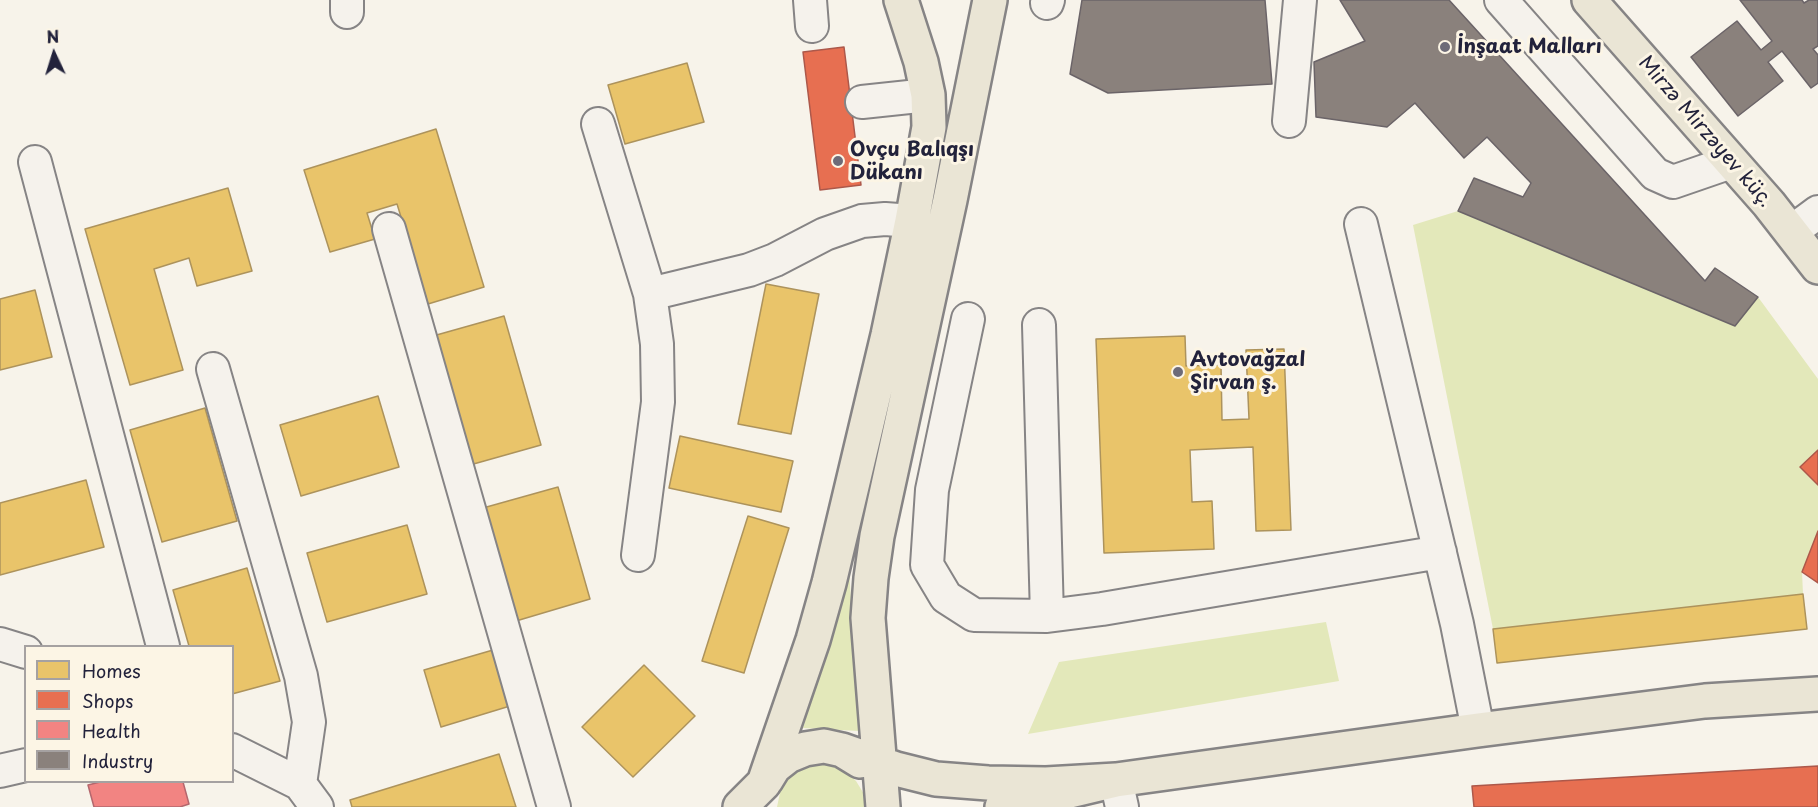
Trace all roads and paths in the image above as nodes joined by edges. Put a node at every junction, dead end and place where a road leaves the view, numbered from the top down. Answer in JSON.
{"nodes":[{"id":1,"x":901,"y":0,"type":"edge"},
{"id":2,"x":990,"y":0,"type":"edge"},
{"id":3,"x":1300,"y":0,"type":"edge"},
{"id":4,"x":1501,"y":0,"type":"edge"},
{"id":5,"x":1589,"y":0,"type":"edge"},
{"id":6,"x":927,"y":94,"type":"junction"},
{"id":7,"x":862,"y":102,"type":"dead end"},
{"id":8,"x":1289,"y":121,"type":"dead end"},
{"id":9,"x":598,"y":124,"type":"dead end"},
{"id":10,"x":35,"y":162,"type":"dead end"},
{"id":11,"x":1731,"y":162,"type":"junction"},
{"id":12,"x":1818,"y":212,"type":"edge"},
{"id":13,"x":912,"y":221,"type":"junction"},
{"id":14,"x":1361,"y":224,"type":"dead end"},
{"id":15,"x":389,"y":229,"type":"dead end"},
{"id":16,"x":1791,"y":232,"type":"junction"},
{"id":17,"x":1818,"y":267,"type":"edge"},
{"id":18,"x":650,"y":294,"type":"junction"},
{"id":19,"x":968,"y":319,"type":"dead end"},
{"id":20,"x":1039,"y":325,"type":"dead end"},
{"id":21,"x":213,"y":369,"type":"dead end"},
{"id":22,"x":1440,"y":552,"type":"junction"},
{"id":23,"x":638,"y":555,"type":"dead end"},
{"id":24,"x":1047,"y":616,"type":"junction"},
{"id":25,"x":0,"y":644,"type":"edge"},
{"id":26,"x":163,"y":645,"type":"edge"},
{"id":27,"x":24,"y":651,"type":"edge"},
{"id":28,"x":1818,"y":694,"type":"edge"},
{"id":29,"x":1478,"y":730,"type":"junction"},
{"id":30,"x":842,"y":750,"type":"junction"},
{"id":31,"x":234,"y":751,"type":"edge"},
{"id":32,"x":879,"y":764,"type":"junction"},
{"id":33,"x":24,"y":765,"type":"edge"},
{"id":34,"x":0,"y":771,"type":"edge"},
{"id":35,"x":1119,"y":794,"type":"edge"},
{"id":36,"x":309,"y":795,"type":"edge"},
{"id":37,"x":756,"y":801,"type":"edge"},
{"id":38,"x":554,"y":807,"type":"edge"},
{"id":39,"x":883,"y":807,"type":"edge"},
{"id":40,"x":1002,"y":807,"type":"edge"}],
"edges":[{"from":1,"to":6,"type":"main road"},
{"from":2,"to":32,"type":"main road"},
{"from":3,"to":8,"type":"street"},
{"from":4,"to":11,"type":"street"},
{"from":5,"to":11,"type":"main road","name":"Mirzə Mirzəyev küç."},
{"from":6,"to":7,"type":"street"},
{"from":6,"to":13,"type":"main road"},
{"from":9,"to":18,"type":"street"},
{"from":10,"to":26,"type":"street"},
{"from":11,"to":16,"type":"main road","name":"Mirzə Mirzəyev küç."},
{"from":12,"to":16,"type":"street"},
{"from":13,"to":18,"type":"street"},
{"from":13,"to":37,"type":"main road"},
{"from":14,"to":22,"type":"street"},
{"from":15,"to":38,"type":"street"},
{"from":16,"to":17,"type":"main road","name":"Mirzə Mirzəyev küç."},
{"from":18,"to":23,"type":"street"},
{"from":19,"to":24,"type":"street"},
{"from":20,"to":24,"type":"street"},
{"from":21,"to":36,"type":"street"},
{"from":22,"to":24,"type":"street"},
{"from":22,"to":29,"type":"street"},
{"from":25,"to":27,"type":"street"},
{"from":28,"to":29,"type":"main road"},
{"from":29,"to":35,"type":"main road"},
{"from":30,"to":32,"type":"main road"},
{"from":30,"to":37,"type":"main road"},
{"from":30,"to":39,"type":"main road"},
{"from":31,"to":36,"type":"street"},
{"from":32,"to":35,"type":"main road"},
{"from":32,"to":39,"type":"main road"},
{"from":33,"to":34,"type":"street"},
{"from":35,"to":40,"type":"main road"}]}
